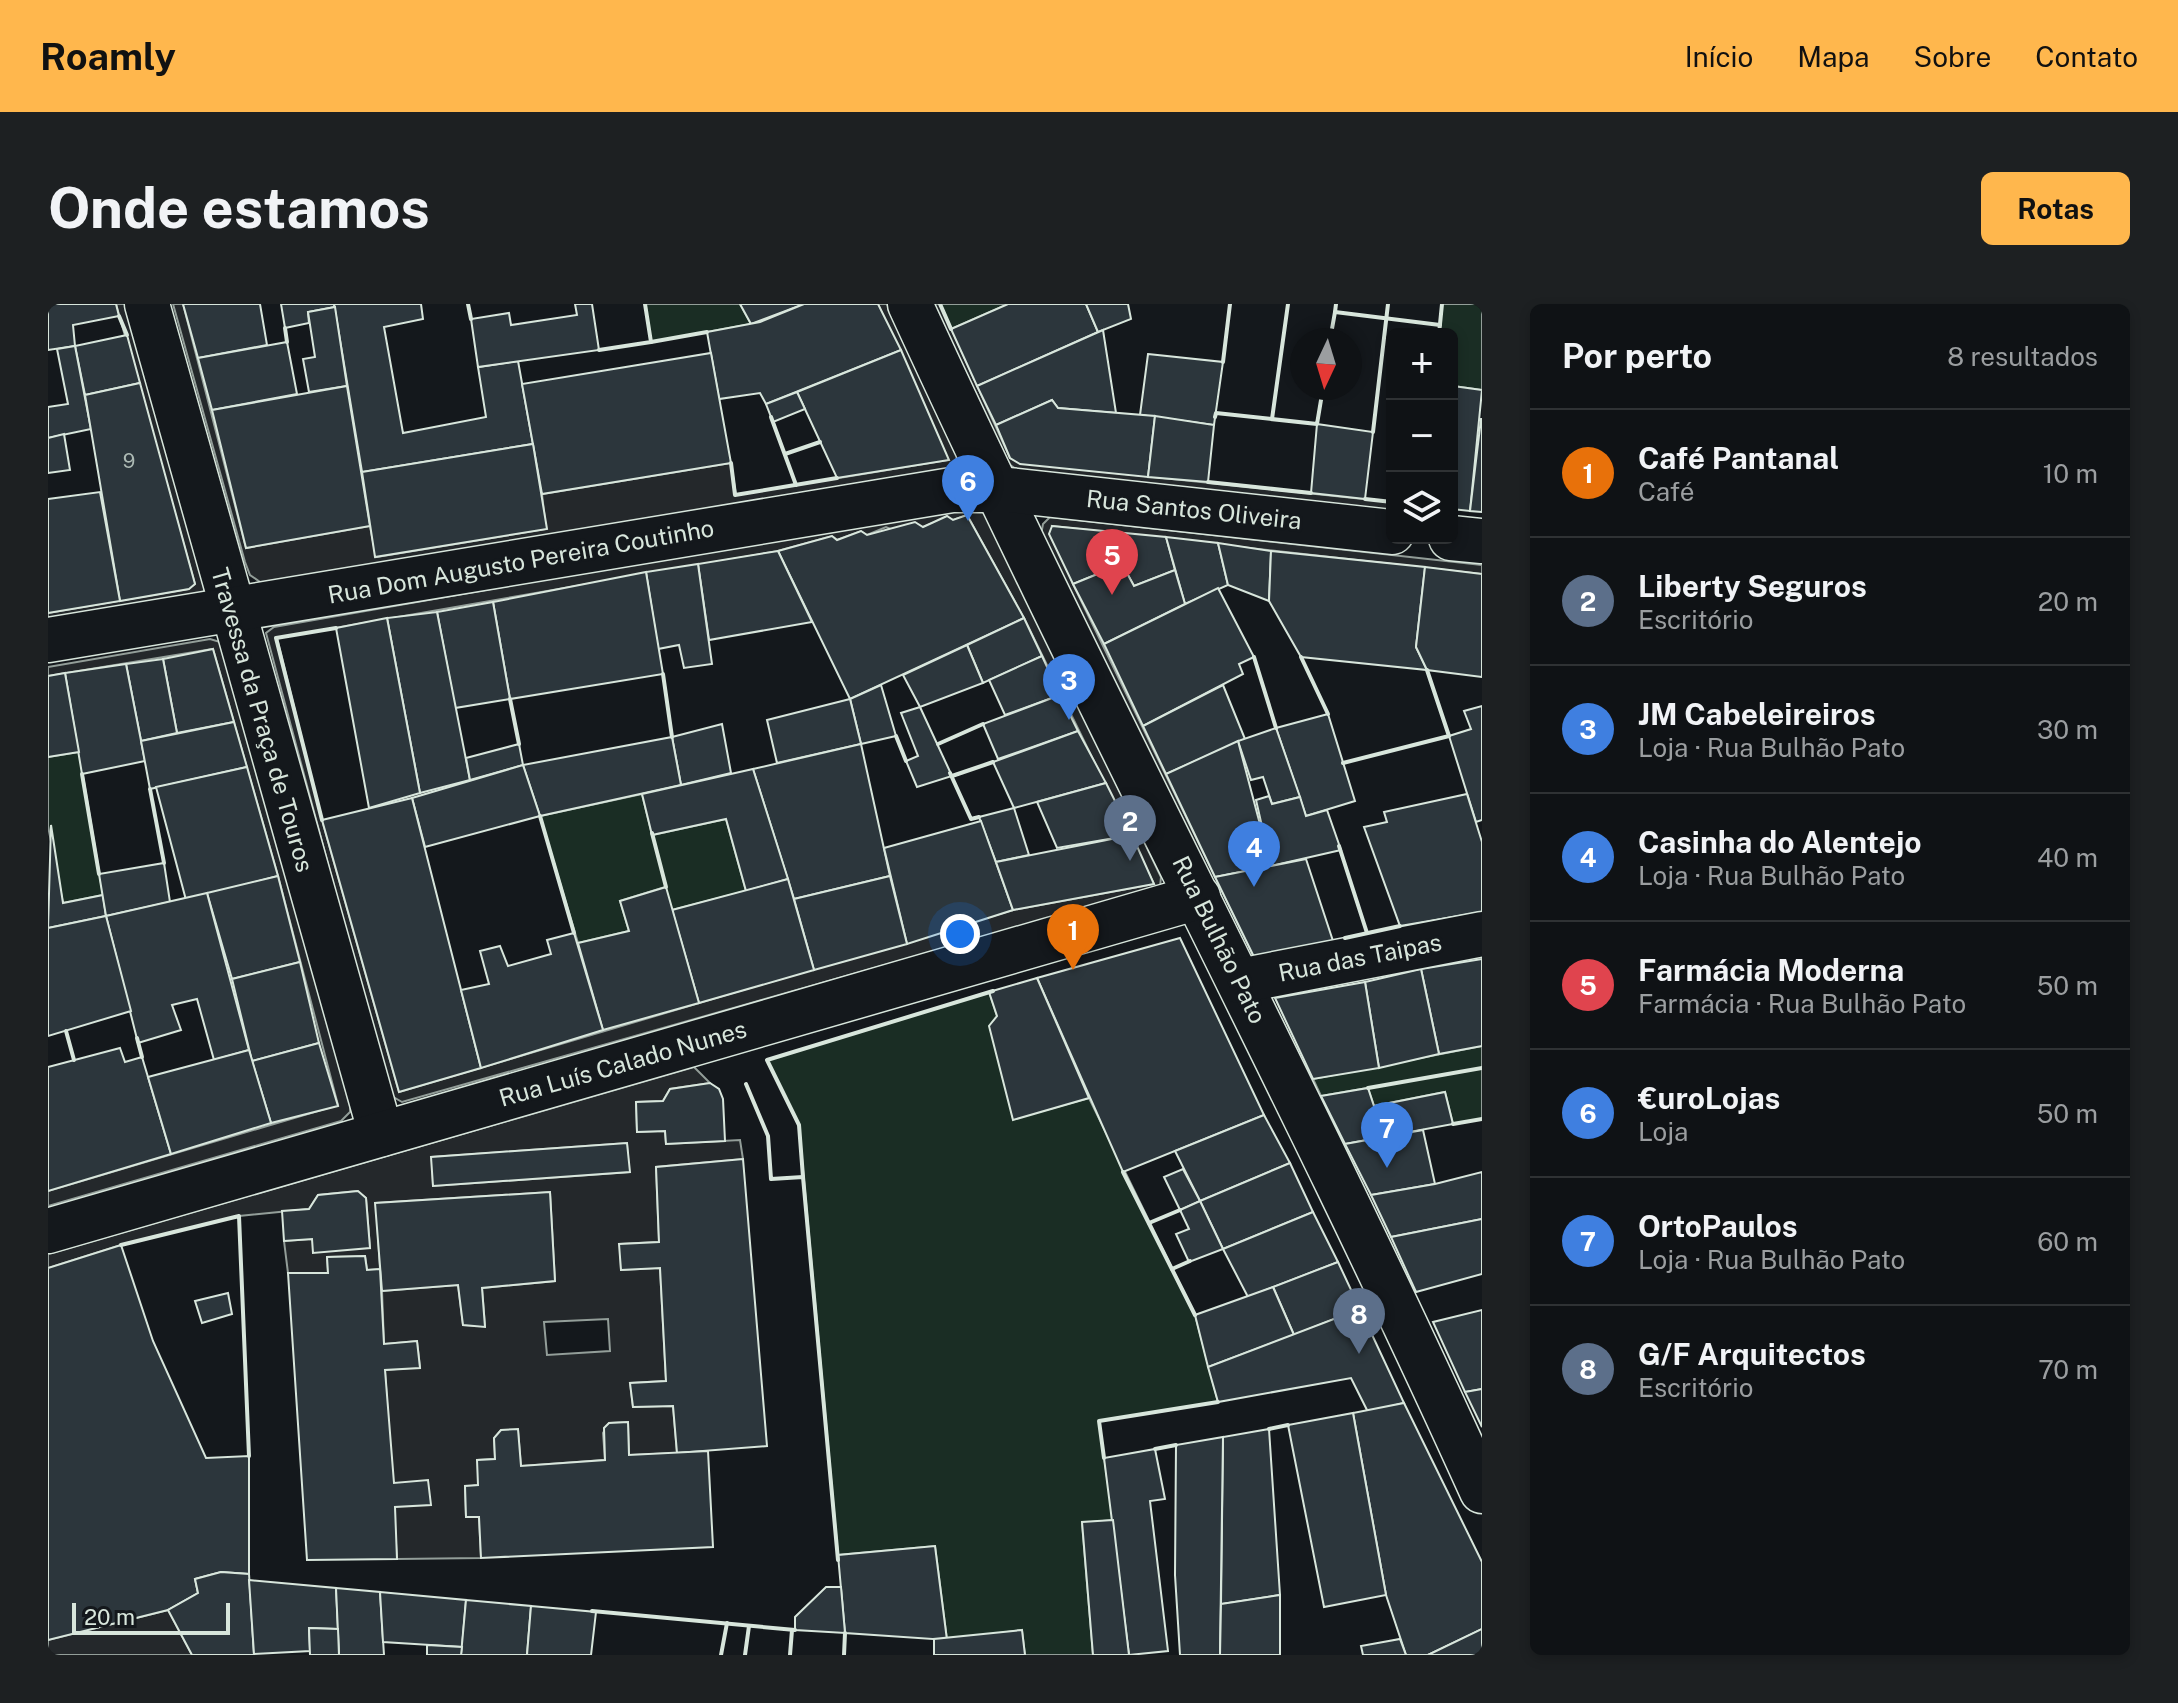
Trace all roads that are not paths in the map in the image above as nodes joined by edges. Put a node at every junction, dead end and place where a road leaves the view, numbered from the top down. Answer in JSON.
{"nodes":[{"id":1,"x":147,"y":304,"type":"edge"},
{"id":2,"x":910,"y":304,"type":"edge"},
{"id":3,"x":995,"y":489,"type":"junction"},
{"id":4,"x":1386,"y":531,"type":"edge"},
{"id":5,"x":1458,"y":539,"type":"edge"},
{"id":6,"x":1482,"y":541,"type":"edge"},
{"id":7,"x":231,"y":611,"type":"junction"},
{"id":8,"x":48,"y":640,"type":"edge"},
{"id":9,"x":1198,"y":897,"type":"junction"},
{"id":10,"x":1482,"y":934,"type":"edge"},
{"id":11,"x":1239,"y":981,"type":"junction"},
{"id":12,"x":381,"y":1134,"type":"junction"},
{"id":13,"x":48,"y":1231,"type":"edge"},
{"id":14,"x":1482,"y":1491,"type":"edge"}],
"edges":[{"from":1,"to":7,"type":"street","name":"Travessa da Praça de Touros"},
{"from":2,"to":3,"type":"street","name":"Rua Bulhão Pato"},
{"from":3,"to":4,"type":"street","name":"Rua Santos Oliveira"},
{"from":3,"to":7,"type":"street","name":"Rua Dom Augusto Pereira Coutinho"},
{"from":3,"to":9,"type":"street","name":"Rua Bulhão Pato"},
{"from":5,"to":6,"type":"street"},
{"from":7,"to":8,"type":"street","name":"Rua Dom Augusto Pereira Coutinho"},
{"from":7,"to":12,"type":"street","name":"Travessa da Praça de Touros"},
{"from":9,"to":11,"type":"street","name":"Rua Bulhão Pato"},
{"from":9,"to":12,"type":"street","name":"Rua Luís Calado Nunes"},
{"from":10,"to":11,"type":"street","name":"Rua das Taipas"},
{"from":11,"to":14,"type":"street","name":"Rua Bulhão Pato"},
{"from":12,"to":13,"type":"street","name":"Rua Luís Calado Nunes"}]}
